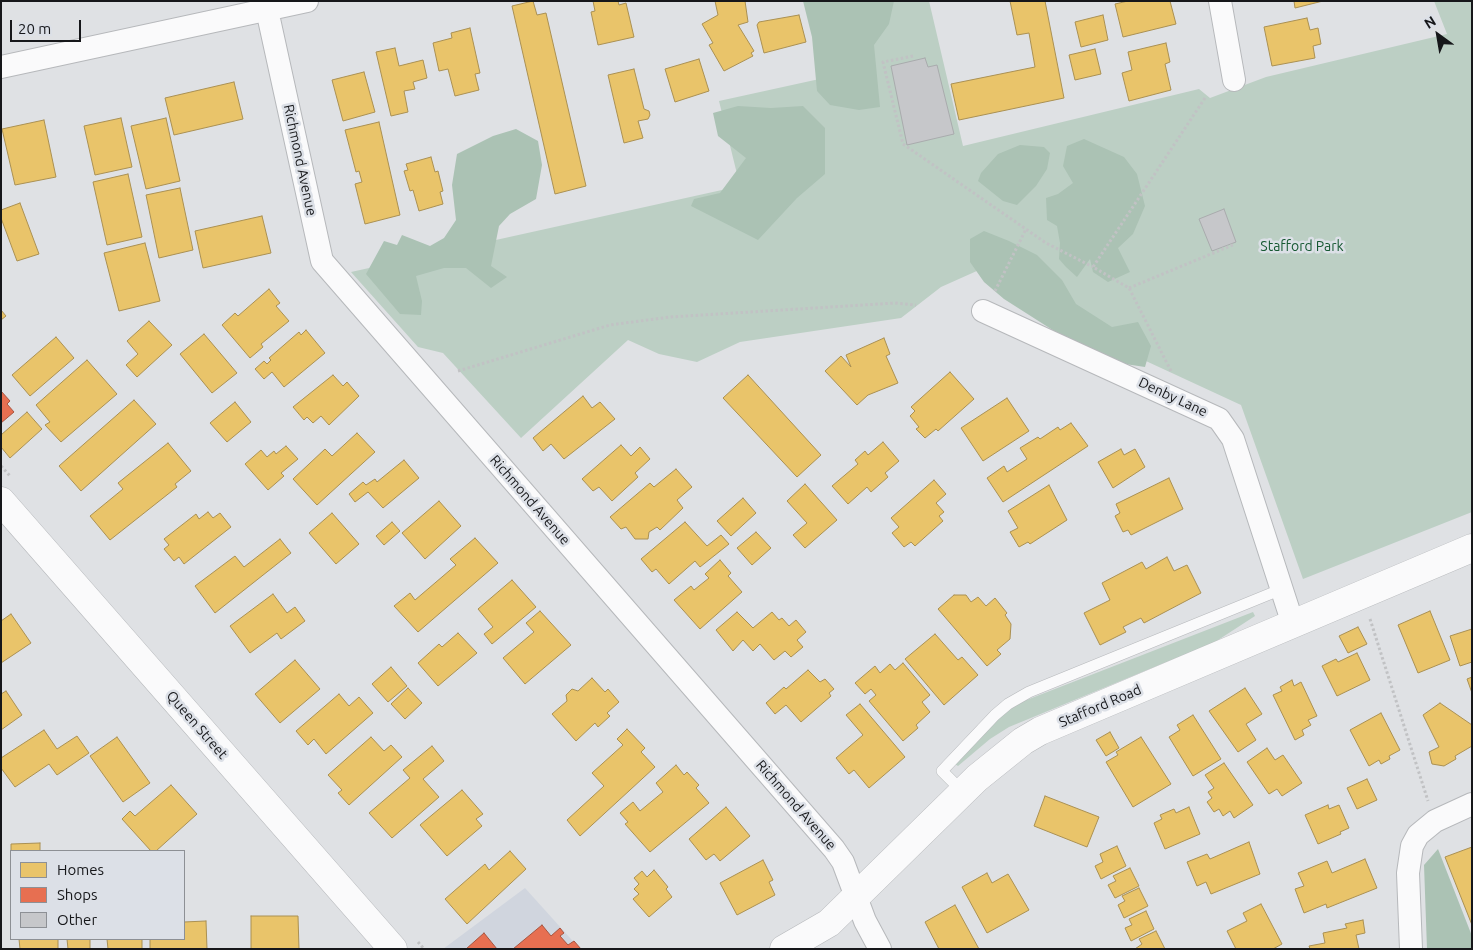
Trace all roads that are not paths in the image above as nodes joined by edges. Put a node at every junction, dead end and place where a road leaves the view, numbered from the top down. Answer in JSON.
{"nodes":[{"id":1,"x":307,"y":1,"type":"edge"},
{"id":2,"x":1220,"y":1,"type":"edge"},
{"id":3,"x":267,"y":10,"type":"junction"},
{"id":4,"x":1,"y":67,"type":"edge"},
{"id":5,"x":1234,"y":80,"type":"dead end"},
{"id":6,"x":982,"y":311,"type":"dead end"},
{"id":7,"x":1,"y":501,"type":"edge"},
{"id":8,"x":1472,"y":548,"type":"edge"},
{"id":9,"x":1282,"y":589,"type":"junction"},
{"id":10,"x":1293,"y":624,"type":"junction"},
{"id":11,"x":962,"y":791,"type":"junction"},
{"id":12,"x":1472,"y":804,"type":"edge"},
{"id":13,"x":857,"y":898,"type":"junction"},
{"id":14,"x":393,"y":949,"type":"edge"},
{"id":15,"x":784,"y":949,"type":"edge"},
{"id":16,"x":880,"y":949,"type":"edge"},
{"id":17,"x":1411,"y":949,"type":"edge"}],
"edges":[{"from":1,"to":3,"type":"street"},
{"from":2,"to":5,"type":"street"},
{"from":3,"to":4,"type":"street"},
{"from":3,"to":13,"type":"street","name":"Richmond Avenue"},
{"from":6,"to":9,"type":"street","name":"Denby Lane"},
{"from":7,"to":14,"type":"street","name":"Queen Street"},
{"from":8,"to":10,"type":"street","name":"Stafford Road"},
{"from":9,"to":10,"type":"street","name":"Denby Lane"},
{"from":9,"to":11,"type":"lane"},
{"from":10,"to":11,"type":"street","name":"Stafford Road"},
{"from":11,"to":13,"type":"street","name":"Stafford Road"},
{"from":12,"to":17,"type":"street"},
{"from":13,"to":15,"type":"street","name":"Stafford Road"},
{"from":13,"to":16,"type":"street","name":"Richmond Avenue"}]}
